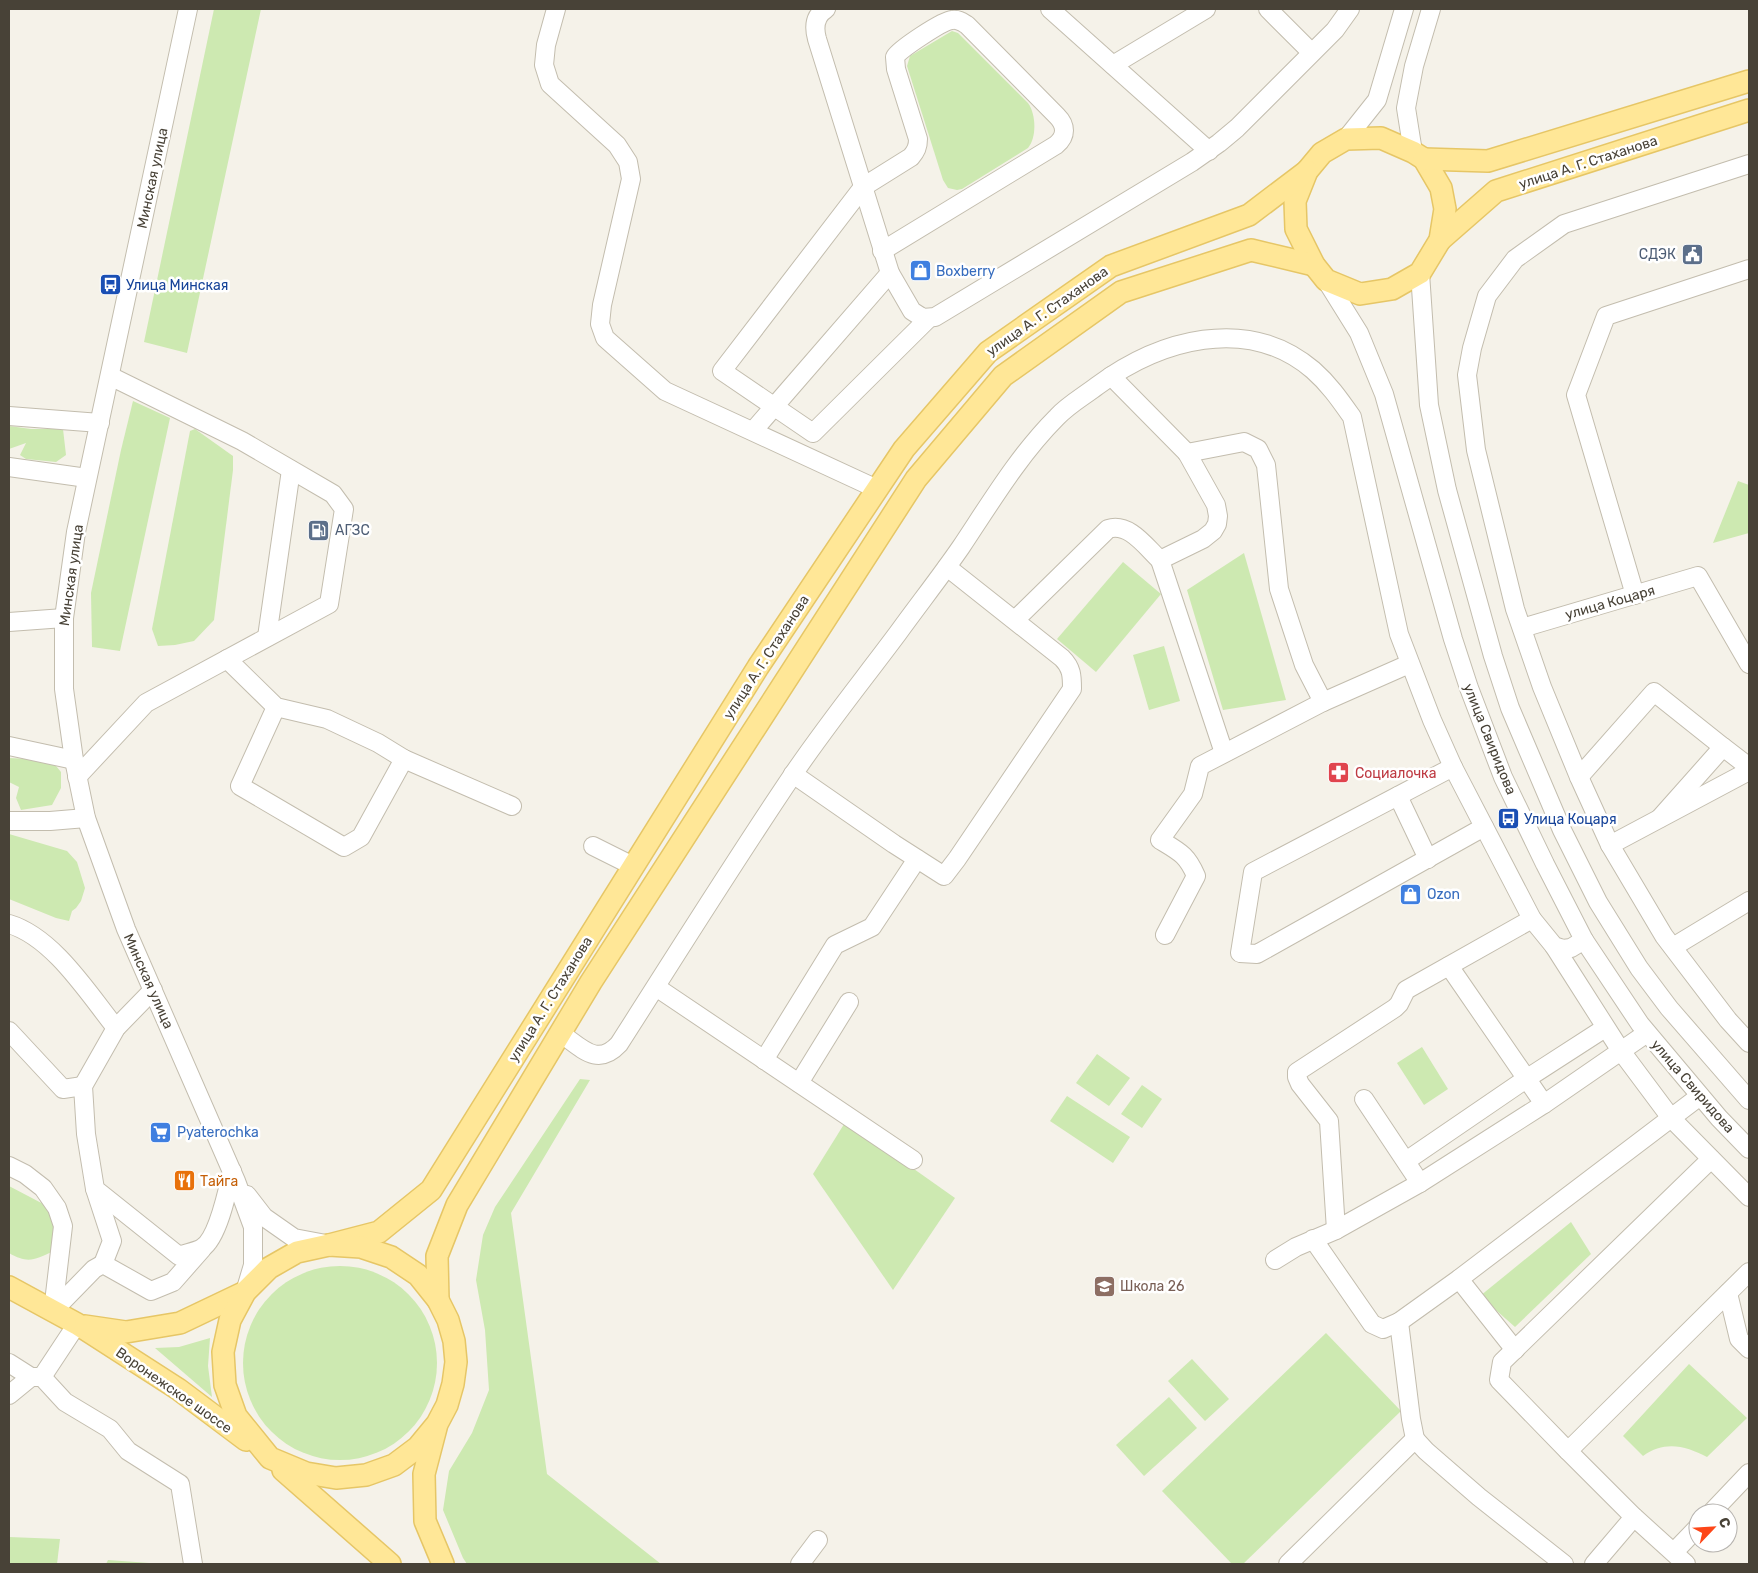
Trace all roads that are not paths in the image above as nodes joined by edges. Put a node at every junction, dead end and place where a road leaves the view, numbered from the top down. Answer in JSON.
{"nodes":[{"id":1,"x":188,"y":9,"type":"edge"},
{"id":2,"x":556,"y":9,"type":"edge"},
{"id":3,"x":826,"y":9,"type":"edge"},
{"id":4,"x":1050,"y":9,"type":"edge"},
{"id":5,"x":1206,"y":9,"type":"edge"},
{"id":6,"x":1268,"y":9,"type":"edge"},
{"id":7,"x":1350,"y":9,"type":"edge"},
{"id":8,"x":1404,"y":9,"type":"edge"},
{"id":9,"x":1431,"y":9,"type":"edge"},
{"id":10,"x":1311,"y":52,"type":"junction"},
{"id":11,"x":1113,"y":65,"type":"junction"},
{"id":12,"x":1749,"y":81,"type":"edge"},
{"id":13,"x":1749,"y":110,"type":"edge"},
{"id":14,"x":1346,"y":139,"type":"junction"},
{"id":15,"x":1209,"y":151,"type":"junction"},
{"id":16,"x":1419,"y":156,"type":"junction"},
{"id":17,"x":1749,"y":164,"type":"edge"},
{"id":18,"x":1308,"y":171,"type":"junction"},
{"id":19,"x":863,"y":187,"type":"junction"},
{"id":20,"x":1440,"y":240,"type":"junction"},
{"id":21,"x":882,"y":251,"type":"junction"},
{"id":22,"x":1749,"y":269,"type":"edge"},
{"id":23,"x":1320,"y":272,"type":"junction"},
{"id":24,"x":890,"y":273,"type":"junction"},
{"id":25,"x":1420,"y":273,"type":"junction"},
{"id":26,"x":929,"y":318,"type":"junction"},
{"id":27,"x":110,"y":376,"type":"junction"},
{"id":28,"x":1111,"y":376,"type":"junction"},
{"id":29,"x":774,"y":407,"type":"junction"},
{"id":30,"x":9,"y":416,"type":"edge"},
{"id":31,"x":100,"y":423,"type":"junction"},
{"id":32,"x":753,"y":431,"type":"junction"},
{"id":33,"x":1187,"y":453,"type":"junction"},
{"id":34,"x":9,"y":467,"type":"edge"},
{"id":35,"x":291,"y":470,"type":"junction"},
{"id":36,"x":87,"y":478,"type":"junction"},
{"id":37,"x":877,"y":489,"type":"junction"},
{"id":38,"x":1160,"y":560,"type":"junction"},
{"id":39,"x":947,"y":567,"type":"junction"},
{"id":40,"x":1635,"y":595,"type":"junction"},
{"id":41,"x":64,"y":618,"type":"junction"},
{"id":42,"x":1015,"y":620,"type":"junction"},
{"id":43,"x":9,"y":622,"type":"edge"},
{"id":44,"x":1522,"y":628,"type":"junction"},
{"id":45,"x":268,"y":638,"type":"junction"},
{"id":46,"x":227,"y":659,"type":"junction"},
{"id":47,"x":1409,"y":664,"type":"junction"},
{"id":48,"x":1749,"y":664,"type":"edge"},
{"id":49,"x":1323,"y":702,"type":"junction"},
{"id":50,"x":276,"y":707,"type":"junction"},
{"id":51,"x":9,"y":746,"type":"edge"},
{"id":52,"x":1723,"y":747,"type":"junction"},
{"id":53,"x":1224,"y":753,"type":"junction"},
{"id":54,"x":404,"y":759,"type":"junction"},
{"id":55,"x":74,"y":760,"type":"junction"},
{"id":56,"x":1453,"y":767,"type":"junction"},
{"id":57,"x":1749,"y":769,"type":"edge"},
{"id":58,"x":793,"y":774,"type":"junction"},
{"id":59,"x":77,"y":777,"type":"junction"},
{"id":60,"x":1579,"y":777,"type":"junction"},
{"id":61,"x":1398,"y":796,"type":"junction"},
{"id":62,"x":512,"y":806,"type":"dead end"},
{"id":63,"x":86,"y":818,"type":"junction"},
{"id":64,"x":1660,"y":818,"type":"junction"},
{"id":65,"x":9,"y":821,"type":"edge"},
{"id":66,"x":1484,"y":827,"type":"junction"},
{"id":67,"x":593,"y":846,"type":"dead end"},
{"id":68,"x":1610,"y":846,"type":"junction"},
{"id":69,"x":917,"y":859,"type":"junction"},
{"id":70,"x":1428,"y":859,"type":"junction"},
{"id":71,"x":633,"y":866,"type":"junction"},
{"id":72,"x":1749,"y":901,"type":"edge"},
{"id":73,"x":1532,"y":919,"type":"junction"},
{"id":74,"x":9,"y":924,"type":"edge"},
{"id":75,"x":1165,"y":935,"type":"dead end"},
{"id":76,"x":1584,"y":940,"type":"junction"},
{"id":77,"x":1554,"y":946,"type":"junction"},
{"id":78,"x":1673,"y":947,"type":"junction"},
{"id":79,"x":1449,"y":966,"type":"junction"},
{"id":80,"x":656,"y":987,"type":"junction"},
{"id":81,"x":153,"y":990,"type":"junction"},
{"id":82,"x":849,"y":1002,"type":"dead end"},
{"id":83,"x":116,"y":1028,"type":"junction"},
{"id":84,"x":1605,"y":1028,"type":"junction"},
{"id":85,"x":9,"y":1031,"type":"edge"},
{"id":86,"x":560,"y":1033,"type":"junction"},
{"id":87,"x":1647,"y":1033,"type":"junction"},
{"id":88,"x":1749,"y":1043,"type":"edge"},
{"id":89,"x":1621,"y":1051,"type":"junction"},
{"id":90,"x":764,"y":1060,"type":"junction"},
{"id":91,"x":1526,"y":1079,"type":"junction"},
{"id":92,"x":799,"y":1083,"type":"junction"},
{"id":93,"x":83,"y":1086,"type":"junction"},
{"id":94,"x":1700,"y":1096,"type":"junction"},
{"id":95,"x":1364,"y":1099,"type":"dead end"},
{"id":96,"x":1749,"y":1100,"type":"edge"},
{"id":97,"x":1544,"y":1104,"type":"junction"},
{"id":98,"x":1671,"y":1118,"type":"junction"},
{"id":99,"x":1749,"y":1149,"type":"edge"},
{"id":100,"x":1711,"y":1158,"type":"junction"},
{"id":101,"x":913,"y":1160,"type":"dead end"},
{"id":102,"x":1406,"y":1161,"type":"junction"},
{"id":103,"x":9,"y":1166,"type":"edge"},
{"id":104,"x":234,"y":1176,"type":"junction"},
{"id":105,"x":1420,"y":1183,"type":"junction"},
{"id":106,"x":95,"y":1189,"type":"junction"},
{"id":107,"x":1749,"y":1197,"type":"edge"},
{"id":108,"x":1336,"y":1230,"type":"junction"},
{"id":109,"x":1313,"y":1239,"type":"junction"},
{"id":110,"x":329,"y":1245,"type":"junction"},
{"id":111,"x":203,"y":1248,"type":"junction"},
{"id":112,"x":1275,"y":1260,"type":"dead end"},
{"id":113,"x":103,"y":1264,"type":"junction"},
{"id":114,"x":1749,"y":1272,"type":"edge"},
{"id":115,"x":1459,"y":1279,"type":"junction"},
{"id":116,"x":9,"y":1287,"type":"edge"},
{"id":117,"x":246,"y":1292,"type":"junction"},
{"id":118,"x":1728,"y":1293,"type":"junction"},
{"id":119,"x":438,"y":1300,"type":"junction"},
{"id":120,"x":52,"y":1311,"type":"junction"},
{"id":121,"x":1399,"y":1322,"type":"junction"},
{"id":122,"x":77,"y":1324,"type":"junction"},
{"id":123,"x":1749,"y":1349,"type":"edge"},
{"id":124,"x":1515,"y":1350,"type":"junction"},
{"id":125,"x":9,"y":1363,"type":"edge"},
{"id":126,"x":37,"y":1377,"type":"junction"},
{"id":127,"x":9,"y":1395,"type":"edge"},
{"id":128,"x":437,"y":1424,"type":"junction"},
{"id":129,"x":1415,"y":1439,"type":"junction"},
{"id":130,"x":1568,"y":1451,"type":"junction"},
{"id":131,"x":270,"y":1458,"type":"junction"},
{"id":132,"x":1749,"y":1473,"type":"edge"},
{"id":133,"x":1720,"y":1503,"type":"edge"},
{"id":134,"x":1634,"y":1517,"type":"junction"},
{"id":135,"x":818,"y":1540,"type":"dead end"},
{"id":136,"x":1688,"y":1544,"type":"edge"},
{"id":137,"x":1680,"y":1558,"type":"edge"},
{"id":138,"x":193,"y":1564,"type":"edge"},
{"id":139,"x":390,"y":1564,"type":"edge"},
{"id":140,"x":443,"y":1564,"type":"edge"},
{"id":141,"x":800,"y":1564,"type":"edge"},
{"id":142,"x":1288,"y":1564,"type":"edge"},
{"id":143,"x":1564,"y":1564,"type":"edge"},
{"id":144,"x":1594,"y":1564,"type":"edge"}],
"edges":[{"from":1,"to":27,"type":"street","name":"Минская улица"},
{"from":2,"to":32,"type":"street"},
{"from":3,"to":19,"type":"street"},
{"from":4,"to":11,"type":"street"},
{"from":5,"to":11,"type":"street"},
{"from":6,"to":10,"type":"street"},
{"from":7,"to":10,"type":"street"},
{"from":8,"to":14,"type":"street"},
{"from":9,"to":16,"type":"street"},
{"from":10,"to":15,"type":"street"},
{"from":11,"to":15,"type":"street"},
{"from":12,"to":16,"type":"main road","name":"улица А. Г. Стаханова"},
{"from":13,"to":20,"type":"main road","name":"улица А. Г. Стаханова"},
{"from":14,"to":16,"type":"main road"},
{"from":14,"to":18,"type":"main road"},
{"from":15,"to":26,"type":"street"},
{"from":16,"to":20,"type":"main road"},
{"from":17,"to":44,"type":"street"},
{"from":18,"to":23,"type":"main road"},
{"from":18,"to":37,"type":"main road","name":"улица А. Г. Стаханова"},
{"from":19,"to":21,"type":"street"},
{"from":19,"to":21,"type":"street"},
{"from":19,"to":29,"type":"street"},
{"from":20,"to":25,"type":"main road"},
{"from":21,"to":24,"type":"street"},
{"from":22,"to":40,"type":"street"},
{"from":23,"to":25,"type":"main road"},
{"from":23,"to":76,"type":"street","name":"улица Свиридова"},
{"from":23,"to":86,"type":"main road","name":"улица А. Г. Стаханова"},
{"from":24,"to":26,"type":"street"},
{"from":24,"to":29,"type":"street"},
{"from":25,"to":96,"type":"street"},
{"from":26,"to":29,"type":"street"},
{"from":27,"to":31,"type":"street","name":"Минская улица"},
{"from":27,"to":35,"type":"street"},
{"from":28,"to":33,"type":"street"},
{"from":28,"to":39,"type":"street"},
{"from":28,"to":47,"type":"street"},
{"from":29,"to":32,"type":"street"},
{"from":30,"to":31,"type":"street"},
{"from":31,"to":36,"type":"street","name":"Минская улица"},
{"from":32,"to":37,"type":"street"},
{"from":33,"to":38,"type":"street"},
{"from":33,"to":49,"type":"street"},
{"from":34,"to":36,"type":"street"},
{"from":35,"to":45,"type":"street"},
{"from":35,"to":45,"type":"street"},
{"from":36,"to":41,"type":"street","name":"Минская улица"},
{"from":37,"to":71,"type":"main road","name":"улица А. Г. Стаханова"},
{"from":38,"to":42,"type":"street"},
{"from":38,"to":53,"type":"street"},
{"from":39,"to":42,"type":"street"},
{"from":39,"to":58,"type":"street"},
{"from":40,"to":44,"type":"street","name":"улица Коцаря"},
{"from":40,"to":48,"type":"street","name":"улица Коцаря"},
{"from":41,"to":43,"type":"street"},
{"from":41,"to":55,"type":"street","name":"Минская улица"},
{"from":42,"to":69,"type":"street"},
{"from":44,"to":60,"type":"street"},
{"from":45,"to":46,"type":"street"},
{"from":46,"to":50,"type":"street"},
{"from":46,"to":59,"type":"street"},
{"from":47,"to":49,"type":"street"},
{"from":47,"to":56,"type":"street"},
{"from":49,"to":53,"type":"street"},
{"from":50,"to":54,"type":"street"},
{"from":50,"to":54,"type":"street"},
{"from":51,"to":55,"type":"street"},
{"from":52,"to":57,"type":"street"},
{"from":52,"to":60,"type":"street"},
{"from":52,"to":64,"type":"street"},
{"from":53,"to":75,"type":"street"},
{"from":54,"to":62,"type":"street"},
{"from":55,"to":59,"type":"street","name":"Минская улица"},
{"from":56,"to":61,"type":"street"},
{"from":56,"to":66,"type":"street"},
{"from":57,"to":64,"type":"street"},
{"from":58,"to":69,"type":"street"},
{"from":58,"to":80,"type":"street"},
{"from":59,"to":63,"type":"street","name":"Минская улица"},
{"from":60,"to":68,"type":"street"},
{"from":61,"to":70,"type":"street"},
{"from":61,"to":70,"type":"street"},
{"from":63,"to":65,"type":"street"},
{"from":63,"to":81,"type":"street","name":"Минская улица"},
{"from":64,"to":68,"type":"street"},
{"from":66,"to":70,"type":"street"},
{"from":66,"to":73,"type":"street"},
{"from":67,"to":71,"type":"street"},
{"from":68,"to":78,"type":"street"},
{"from":69,"to":90,"type":"street"},
{"from":71,"to":110,"type":"main road","name":"улица А. Г. Стаханова"},
{"from":72,"to":78,"type":"street"},
{"from":73,"to":77,"type":"street"},
{"from":73,"to":79,"type":"street"},
{"from":74,"to":83,"type":"street"},
{"from":76,"to":77,"type":"street"},
{"from":76,"to":87,"type":"street","name":"улица Свиридова"},
{"from":77,"to":84,"type":"street"},
{"from":78,"to":88,"type":"street"},
{"from":79,"to":91,"type":"street"},
{"from":79,"to":108,"type":"street"},
{"from":80,"to":86,"type":"street"},
{"from":80,"to":90,"type":"street"},
{"from":81,"to":83,"type":"street"},
{"from":81,"to":104,"type":"street","name":"Минская улица"},
{"from":82,"to":92,"type":"street"},
{"from":83,"to":93,"type":"street"},
{"from":84,"to":89,"type":"street"},
{"from":84,"to":91,"type":"street"},
{"from":85,"to":93,"type":"street"},
{"from":86,"to":119,"type":"main road","name":"улица А. Г. Стаханова"},
{"from":87,"to":89,"type":"street"},
{"from":87,"to":94,"type":"street","name":"улица Свиридова"},
{"from":89,"to":97,"type":"street"},
{"from":89,"to":98,"type":"street"},
{"from":90,"to":92,"type":"street"},
{"from":91,"to":97,"type":"street"},
{"from":91,"to":102,"type":"street"},
{"from":92,"to":101,"type":"street"},
{"from":93,"to":106,"type":"street"},
{"from":94,"to":98,"type":"street"},
{"from":94,"to":99,"type":"street","name":"улица Свиридова"},
{"from":95,"to":102,"type":"street"},
{"from":97,"to":105,"type":"street"},
{"from":98,"to":100,"type":"street"},
{"from":98,"to":115,"type":"street"},
{"from":100,"to":107,"type":"street"},
{"from":100,"to":124,"type":"street"},
{"from":102,"to":105,"type":"street"},
{"from":103,"to":120,"type":"street"},
{"from":104,"to":110,"type":"street"},
{"from":104,"to":111,"type":"street"},
{"from":104,"to":117,"type":"street"},
{"from":105,"to":108,"type":"street"},
{"from":106,"to":111,"type":"street"},
{"from":106,"to":113,"type":"street"},
{"from":108,"to":109,"type":"street"},
{"from":109,"to":112,"type":"street"},
{"from":109,"to":121,"type":"street"},
{"from":110,"to":117,"type":"main road","name":"Воронежское шоссе"},
{"from":110,"to":119,"type":"main road","name":"Воронежское шоссе"},
{"from":111,"to":113,"type":"street"},
{"from":113,"to":120,"type":"street"},
{"from":114,"to":118,"type":"street"},
{"from":115,"to":121,"type":"street"},
{"from":115,"to":124,"type":"street"},
{"from":116,"to":120,"type":"main road","name":"Воронежское шоссе"},
{"from":117,"to":122,"type":"main road","name":"Воронежское шоссе"},
{"from":117,"to":131,"type":"main road","name":"Воронежское шоссе"},
{"from":118,"to":123,"type":"street"},
{"from":118,"to":130,"type":"street"},
{"from":119,"to":128,"type":"main road","name":"Воронежское шоссе"},
{"from":120,"to":122,"type":"main road","name":"Воронежское шоссе"},
{"from":121,"to":129,"type":"street"},
{"from":122,"to":126,"type":"street"},
{"from":122,"to":131,"type":"main road","name":"Воронежское шоссе"},
{"from":124,"to":130,"type":"street"},
{"from":125,"to":126,"type":"street"},
{"from":126,"to":127,"type":"street"},
{"from":126,"to":138,"type":"street"},
{"from":128,"to":131,"type":"main road","name":"Воронежское шоссе"},
{"from":128,"to":140,"type":"main road","name":"Воронежское шоссе"},
{"from":129,"to":142,"type":"street"},
{"from":129,"to":143,"type":"street"},
{"from":130,"to":134,"type":"street"},
{"from":131,"to":139,"type":"main road","name":"Воронежское шоссе"},
{"from":132,"to":133,"type":"street"},
{"from":134,"to":137,"type":"street"},
{"from":134,"to":144,"type":"street"},
{"from":135,"to":141,"type":"street"},
{"from":136,"to":137,"type":"street"}]}
